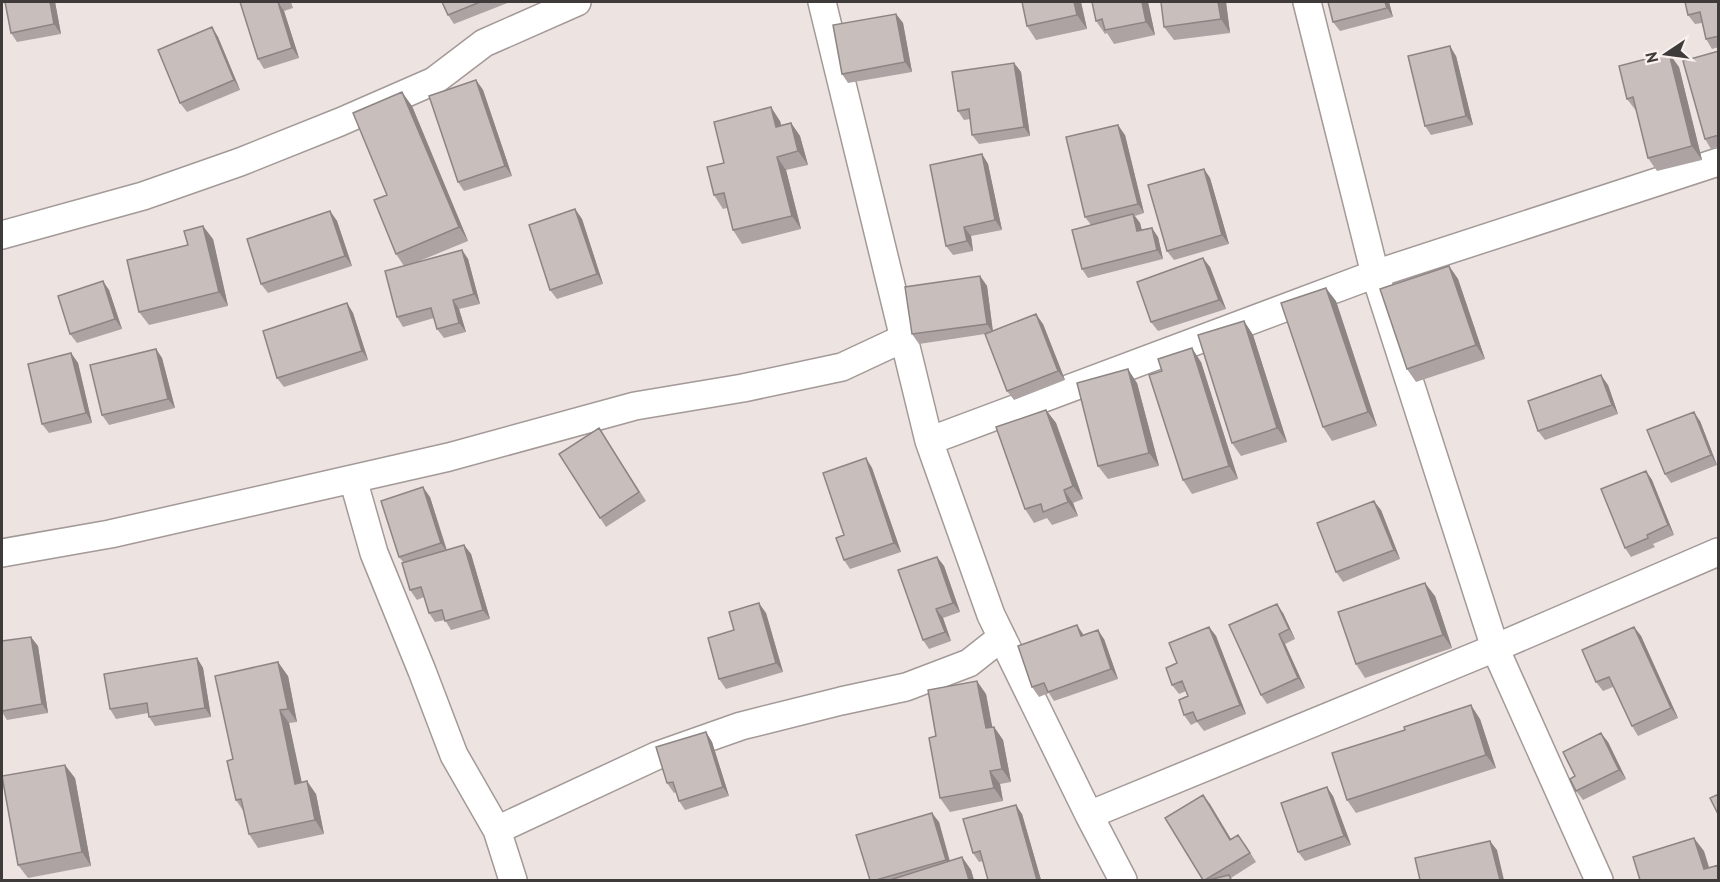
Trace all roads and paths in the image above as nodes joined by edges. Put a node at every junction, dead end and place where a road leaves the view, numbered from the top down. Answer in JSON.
{"nodes":[{"id":1,"x":577,"y":2,"type":"edge"},
{"id":2,"x":822,"y":2,"type":"edge"},
{"id":3,"x":1307,"y":2,"type":"edge"},
{"id":4,"x":1719,"y":162,"type":"edge"},
{"id":5,"x":2,"y":235,"type":"edge"},
{"id":6,"x":1375,"y":274,"type":"junction"},
{"id":7,"x":904,"y":338,"type":"junction"},
{"id":8,"x":929,"y":441,"type":"junction"},
{"id":9,"x":353,"y":479,"type":"junction"},
{"id":10,"x":1719,"y":552,"type":"edge"},
{"id":11,"x":2,"y":553,"type":"edge"},
{"id":12,"x":1002,"y":637,"type":"junction"},
{"id":13,"x":1495,"y":648,"type":"junction"},
{"id":14,"x":1089,"y":816,"type":"junction"},
{"id":15,"x":497,"y":830,"type":"junction"},
{"id":16,"x":513,"y":880,"type":"edge"},
{"id":17,"x":1123,"y":880,"type":"edge"},
{"id":18,"x":1599,"y":880,"type":"edge"}],
"edges":[{"from":1,"to":5,"type":"street"},
{"from":2,"to":7,"type":"street"},
{"from":3,"to":6,"type":"street"},
{"from":4,"to":6,"type":"street"},
{"from":6,"to":8,"type":"street"},
{"from":6,"to":13,"type":"street"},
{"from":7,"to":8,"type":"street"},
{"from":7,"to":9,"type":"street"},
{"from":8,"to":12,"type":"street"},
{"from":9,"to":11,"type":"street"},
{"from":9,"to":15,"type":"street"},
{"from":10,"to":13,"type":"street"},
{"from":12,"to":14,"type":"street"},
{"from":12,"to":15,"type":"street"},
{"from":13,"to":14,"type":"street"},
{"from":13,"to":18,"type":"street"},
{"from":14,"to":17,"type":"street"},
{"from":15,"to":16,"type":"street"}]}
